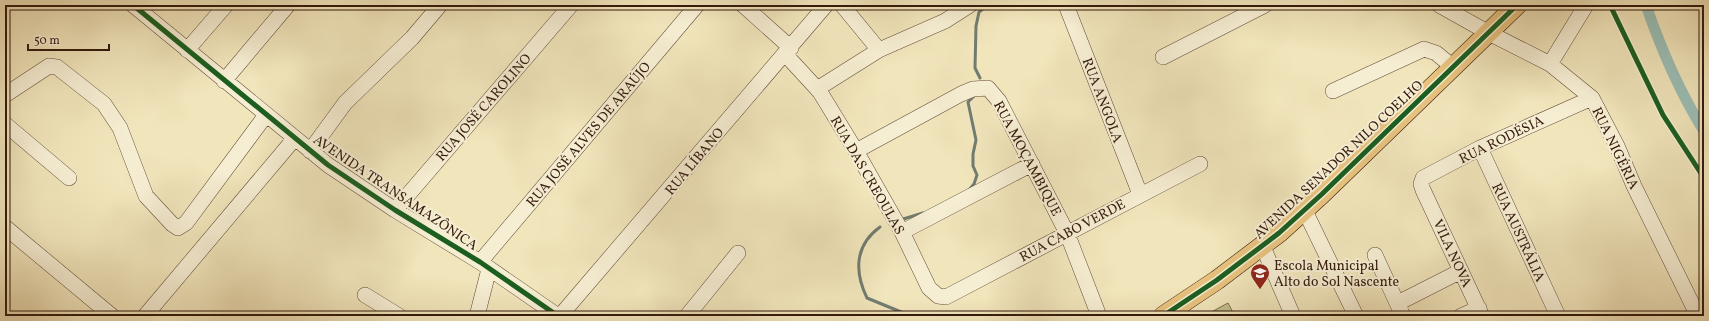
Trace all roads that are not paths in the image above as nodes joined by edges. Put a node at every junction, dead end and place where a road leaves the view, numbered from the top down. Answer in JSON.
{"nodes":[{"id":1,"x":133,"y":5,"type":"edge"},
{"id":2,"x":226,"y":5,"type":"edge"},
{"id":3,"x":288,"y":5,"type":"edge"},
{"id":4,"x":440,"y":5,"type":"edge"},
{"id":5,"x":571,"y":5,"type":"edge"},
{"id":6,"x":697,"y":5,"type":"edge"},
{"id":7,"x":743,"y":5,"type":"edge"},
{"id":8,"x":826,"y":5,"type":"edge"},
{"id":9,"x":842,"y":5,"type":"edge"},
{"id":10,"x":970,"y":5,"type":"edge"},
{"id":11,"x":1066,"y":5,"type":"edge"},
{"id":12,"x":1265,"y":5,"type":"edge"},
{"id":13,"x":1439,"y":5,"type":"edge"},
{"id":14,"x":1517,"y":5,"type":"edge"},
{"id":15,"x":1586,"y":5,"type":"edge"},
{"id":16,"x":1489,"y":33,"type":"junction"},
{"id":17,"x":187,"y":50,"type":"junction"},
{"id":18,"x":879,"y":50,"type":"junction"},
{"id":19,"x":788,"y":51,"type":"junction"},
{"id":20,"x":1163,"y":57,"type":"dead end"},
{"id":21,"x":1550,"y":64,"type":"junction"},
{"id":22,"x":1453,"y":67,"type":"junction"},
{"id":23,"x":224,"y":81,"type":"junction"},
{"id":24,"x":816,"y":88,"type":"junction"},
{"id":25,"x":1333,"y":91,"type":"dead end"},
{"id":26,"x":5,"y":95,"type":"edge"},
{"id":27,"x":1592,"y":98,"type":"junction"},
{"id":28,"x":266,"y":115,"type":"junction"},
{"id":29,"x":5,"y":124,"type":"edge"},
{"id":30,"x":295,"y":138,"type":"junction"},
{"id":31,"x":1480,"y":148,"type":"junction"},
{"id":32,"x":310,"y":151,"type":"junction"},
{"id":33,"x":856,"y":151,"type":"junction"},
{"id":34,"x":1032,"y":164,"type":"junction"},
{"id":35,"x":1200,"y":164,"type":"dead end"},
{"id":36,"x":69,"y":178,"type":"dead end"},
{"id":37,"x":1423,"y":190,"type":"joint"},
{"id":38,"x":1140,"y":194,"type":"junction"},
{"id":39,"x":395,"y":210,"type":"junction"},
{"id":40,"x":1304,"y":211,"type":"junction"},
{"id":41,"x":5,"y":228,"type":"edge"},
{"id":42,"x":902,"y":232,"type":"junction"},
{"id":43,"x":1067,"y":233,"type":"junction"},
{"id":44,"x":1263,"y":247,"type":"junction"},
{"id":45,"x":738,"y":253,"type":"dead end"},
{"id":46,"x":1375,"y":255,"type":"dead end"},
{"id":47,"x":484,"y":266,"type":"junction"},
{"id":48,"x":1461,"y":271,"type":"junction"},
{"id":49,"x":365,"y":295,"type":"dead end"},
{"id":50,"x":946,"y":297,"type":"joint"},
{"id":51,"x":1400,"y":310,"type":"edge"},
{"id":52,"x":1481,"y":312,"type":"edge"},
{"id":53,"x":112,"y":316,"type":"edge"},
{"id":54,"x":145,"y":316,"type":"edge"},
{"id":55,"x":400,"y":316,"type":"edge"},
{"id":56,"x":477,"y":316,"type":"edge"},
{"id":57,"x":559,"y":316,"type":"edge"},
{"id":58,"x":687,"y":316,"type":"edge"},
{"id":59,"x":1099,"y":316,"type":"edge"},
{"id":60,"x":1163,"y":316,"type":"edge"},
{"id":61,"x":1293,"y":316,"type":"edge"},
{"id":62,"x":1356,"y":316,"type":"edge"},
{"id":63,"x":1461,"y":316,"type":"edge"},
{"id":64,"x":1558,"y":316,"type":"edge"},
{"id":65,"x":1698,"y":316,"type":"edge"}],
"edges":[{"from":1,"to":17,"type":"street","name":"AVENIDA TRANSAMAZÔNICA"},
{"from":2,"to":17,"type":"street"},
{"from":3,"to":23,"type":"street"},
{"from":4,"to":32,"type":"street"},
{"from":5,"to":39,"type":"street","name":"RUA JOSÉ CAROLINO"},
{"from":6,"to":47,"type":"street","name":"RUA JOSÉ ALVES DE ARAÚJO"},
{"from":7,"to":19,"type":"street","name":"RUA DAS CREOULAS"},
{"from":8,"to":19,"type":"street","name":"RUA LÍBANO"},
{"from":9,"to":18,"type":"street"},
{"from":10,"to":18,"type":"street"},
{"from":11,"to":38,"type":"street","name":"RUA ANGOLA"},
{"from":12,"to":20,"type":"street"},
{"from":13,"to":16,"type":"street","name":"RUA NIGÉRIA"},
{"from":14,"to":16,"type":"main road","name":"AVENIDA SENADOR NILO COELHO"},
{"from":15,"to":21,"type":"street"},
{"from":16,"to":21,"type":"street","name":"RUA NIGÉRIA"},
{"from":16,"to":22,"type":"main road","name":"AVENIDA SENADOR NILO COELHO"},
{"from":17,"to":23,"type":"street","name":"AVENIDA TRANSAMAZÔNICA"},
{"from":18,"to":24,"type":"street"},
{"from":19,"to":24,"type":"street","name":"RUA DAS CREOULAS"},
{"from":19,"to":57,"type":"street","name":"RUA LÍBANO"},
{"from":21,"to":27,"type":"street","name":"RUA NIGÉRIA"},
{"from":22,"to":25,"type":"street"},
{"from":22,"to":40,"type":"main road","name":"AVENIDA SENADOR NILO COELHO"},
{"from":23,"to":28,"type":"street","name":"AVENIDA TRANSAMAZÔNICA"},
{"from":24,"to":33,"type":"street","name":"RUA DAS CREOULAS"},
{"from":26,"to":28,"type":"street"},
{"from":27,"to":31,"type":"street","name":"RUA RODÉSIA"},
{"from":27,"to":65,"type":"street","name":"RUA NIGÉRIA"},
{"from":28,"to":30,"type":"street","name":"AVENIDA TRANSAMAZÔNICA"},
{"from":29,"to":36,"type":"street"},
{"from":30,"to":32,"type":"street","name":"AVENIDA TRANSAMAZÔNICA"},
{"from":30,"to":54,"type":"street"},
{"from":31,"to":37,"type":"street","name":"RUA RODÉSIA"},
{"from":31,"to":64,"type":"street","name":"RUA AUSTRÁLIA"},
{"from":32,"to":39,"type":"street","name":"AVENIDA TRANSAMAZÔNICA"},
{"from":33,"to":34,"type":"street","name":"RUA MOÇAMBIQUE"},
{"from":33,"to":42,"type":"street","name":"RUA DAS CREOULAS"},
{"from":34,"to":42,"type":"street"},
{"from":34,"to":43,"type":"street","name":"RUA MOÇAMBIQUE"},
{"from":35,"to":38,"type":"street","name":"RUA CABO VERDE"},
{"from":37,"to":48,"type":"street","name":"VILA NOVA"},
{"from":38,"to":43,"type":"street","name":"RUA CABO VERDE"},
{"from":39,"to":47,"type":"street","name":"AVENIDA TRANSAMAZÔNICA"},
{"from":40,"to":44,"type":"main road","name":"AVENIDA SENADOR NILO COELHO"},
{"from":40,"to":62,"type":"street"},
{"from":41,"to":53,"type":"street"},
{"from":42,"to":50,"type":"street","name":"RUA DAS CREOULAS"},
{"from":43,"to":50,"type":"street","name":"RUA CABO VERDE"},
{"from":43,"to":59,"type":"street","name":"RUA MOÇAMBIQUE"},
{"from":44,"to":60,"type":"main road","name":"AVENIDA SENADOR NILO COELHO"},
{"from":44,"to":61,"type":"street"},
{"from":45,"to":58,"type":"street"},
{"from":46,"to":51,"type":"street"},
{"from":47,"to":56,"type":"street","name":"RUA JOSÉ ALVES DE ARAÚJO"},
{"from":47,"to":57,"type":"street","name":"AVENIDA TRANSAMAZÔNICA"},
{"from":48,"to":51,"type":"street"},
{"from":48,"to":52,"type":"street","name":"VILA NOVA"},
{"from":49,"to":55,"type":"street"},
{"from":52,"to":63,"type":"street"}]}
